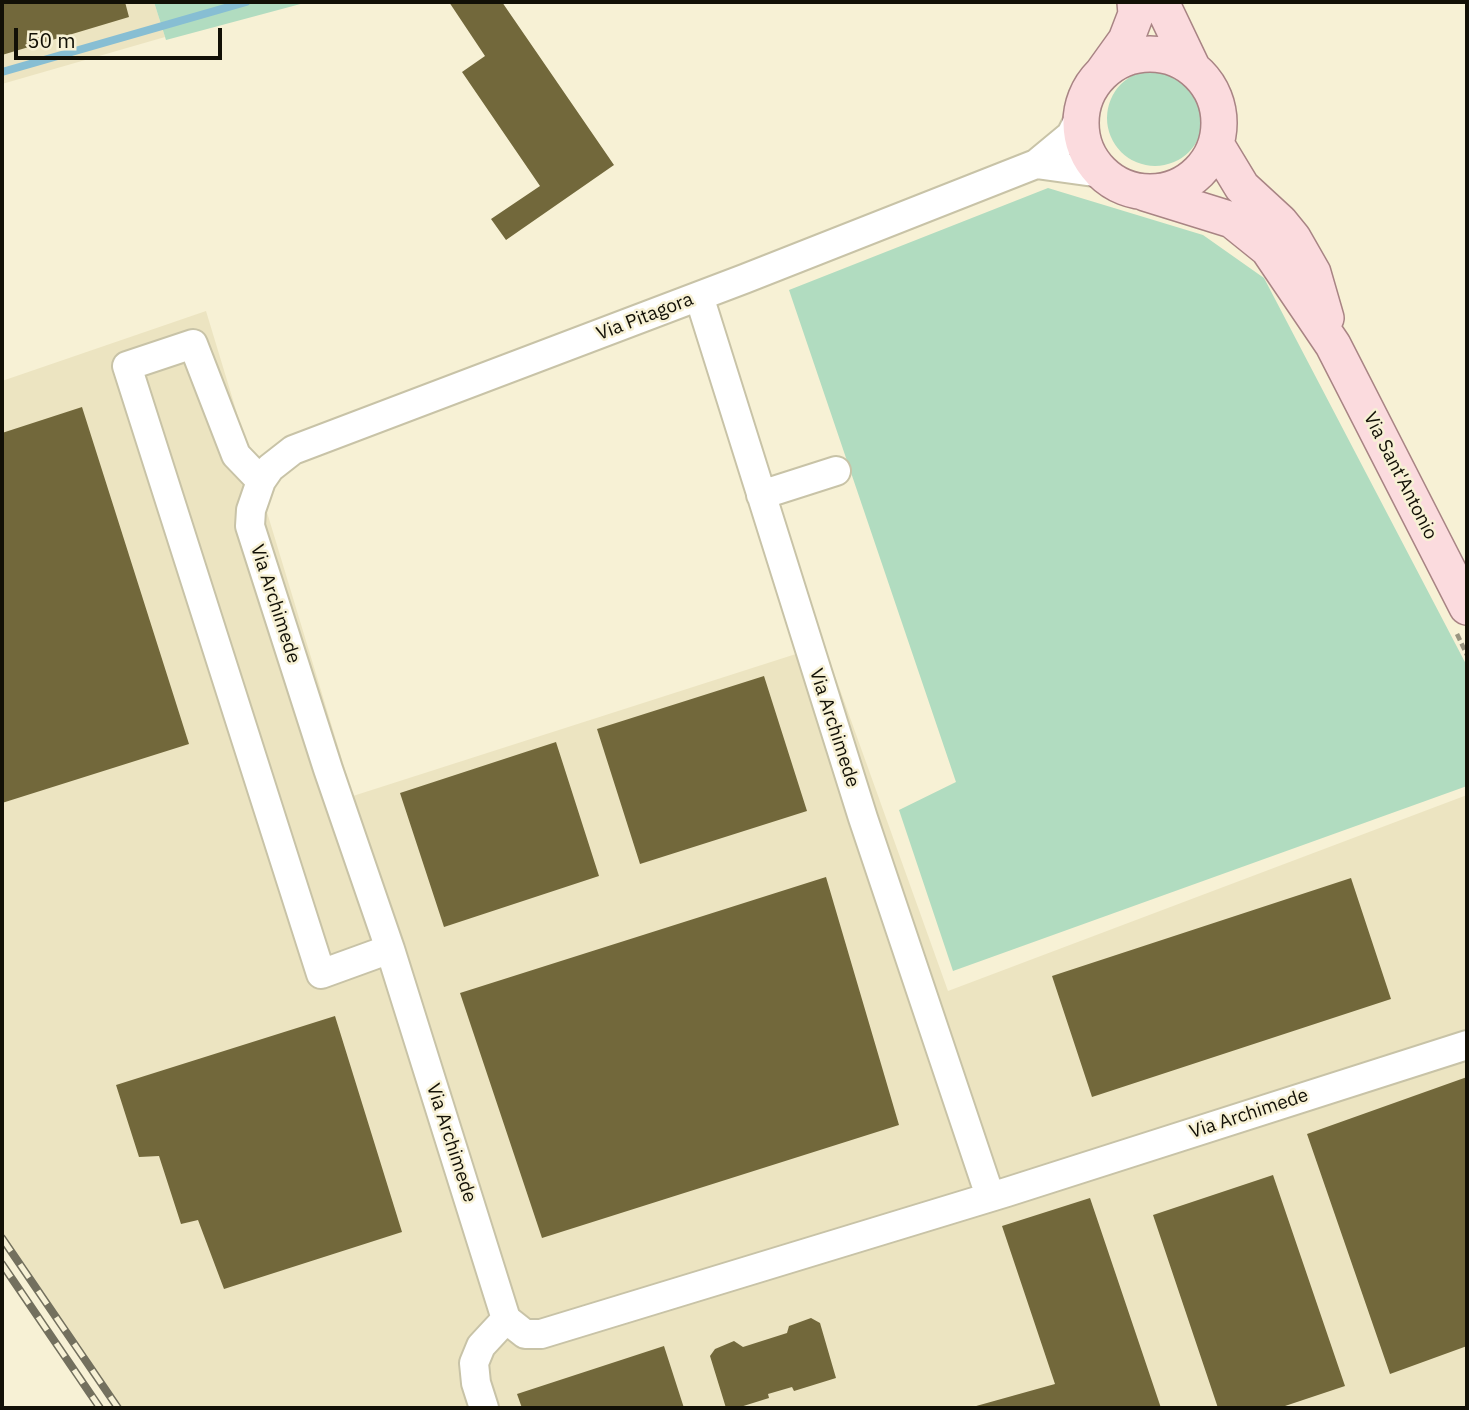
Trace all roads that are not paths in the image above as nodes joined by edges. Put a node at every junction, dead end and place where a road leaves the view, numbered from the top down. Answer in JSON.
{"nodes":[{"id":1,"x":1135,"y":2,"type":"edge"},
{"id":2,"x":1161,"y":2,"type":"edge"},
{"id":3,"x":1193,"y":69,"type":"junction"},
{"id":4,"x":1103,"y":72,"type":"junction"},
{"id":5,"x":1081,"y":115,"type":"junction"},
{"id":6,"x":1216,"y":144,"type":"junction"},
{"id":7,"x":1037,"y":164,"type":"junction"},
{"id":8,"x":1101,"y":173,"type":"junction"},
{"id":9,"x":1145,"y":193,"type":"junction"},
{"id":10,"x":699,"y":296,"type":"junction"},
{"id":11,"x":1333,"y":345,"type":"junction"},
{"id":12,"x":836,"y":471,"type":"dead end"},
{"id":13,"x":261,"y":481,"type":"junction"},
{"id":14,"x":761,"y":495,"type":"junction"},
{"id":15,"x":1461,"y":619,"type":"edge"},
{"id":16,"x":390,"y":949,"type":"junction"},
{"id":17,"x":1467,"y":1045,"type":"edge"},
{"id":18,"x":990,"y":1196,"type":"junction"},
{"id":19,"x":506,"y":1319,"type":"junction"},
{"id":20,"x":485,"y":1408,"type":"edge"}],
"edges":[{"from":1,"to":4,"type":"main road"},
{"from":2,"to":3,"type":"main road"},
{"from":3,"to":4,"type":"main road"},
{"from":3,"to":6,"type":"main road"},
{"from":4,"to":5,"type":"main road"},
{"from":5,"to":7,"type":"street","name":"Via Pitagora"},
{"from":5,"to":8,"type":"main road"},
{"from":6,"to":9,"type":"main road"},
{"from":6,"to":11,"type":"main road","name":"Via Sant'Antonio"},
{"from":7,"to":8,"type":"street","name":"Via Pitagora"},
{"from":7,"to":10,"type":"street","name":"Via Pitagora"},
{"from":8,"to":9,"type":"main road","name":"Via Sant'Antonio"},
{"from":9,"to":11,"type":"main road","name":"Via Sant'Antonio"},
{"from":10,"to":13,"type":"street","name":"Via Pitagora"},
{"from":10,"to":14,"type":"street","name":"Via Archimede"},
{"from":11,"to":15,"type":"main road","name":"Via Sant'Antonio"},
{"from":12,"to":14,"type":"street"},
{"from":13,"to":16,"type":"street","name":"Via Archimede"},
{"from":13,"to":16,"type":"street"},
{"from":14,"to":18,"type":"street","name":"Via Archimede"},
{"from":16,"to":19,"type":"street","name":"Via Archimede"},
{"from":17,"to":18,"type":"street","name":"Via Archimede"},
{"from":18,"to":19,"type":"street","name":"Via Archimede"},
{"from":19,"to":20,"type":"street"}]}
